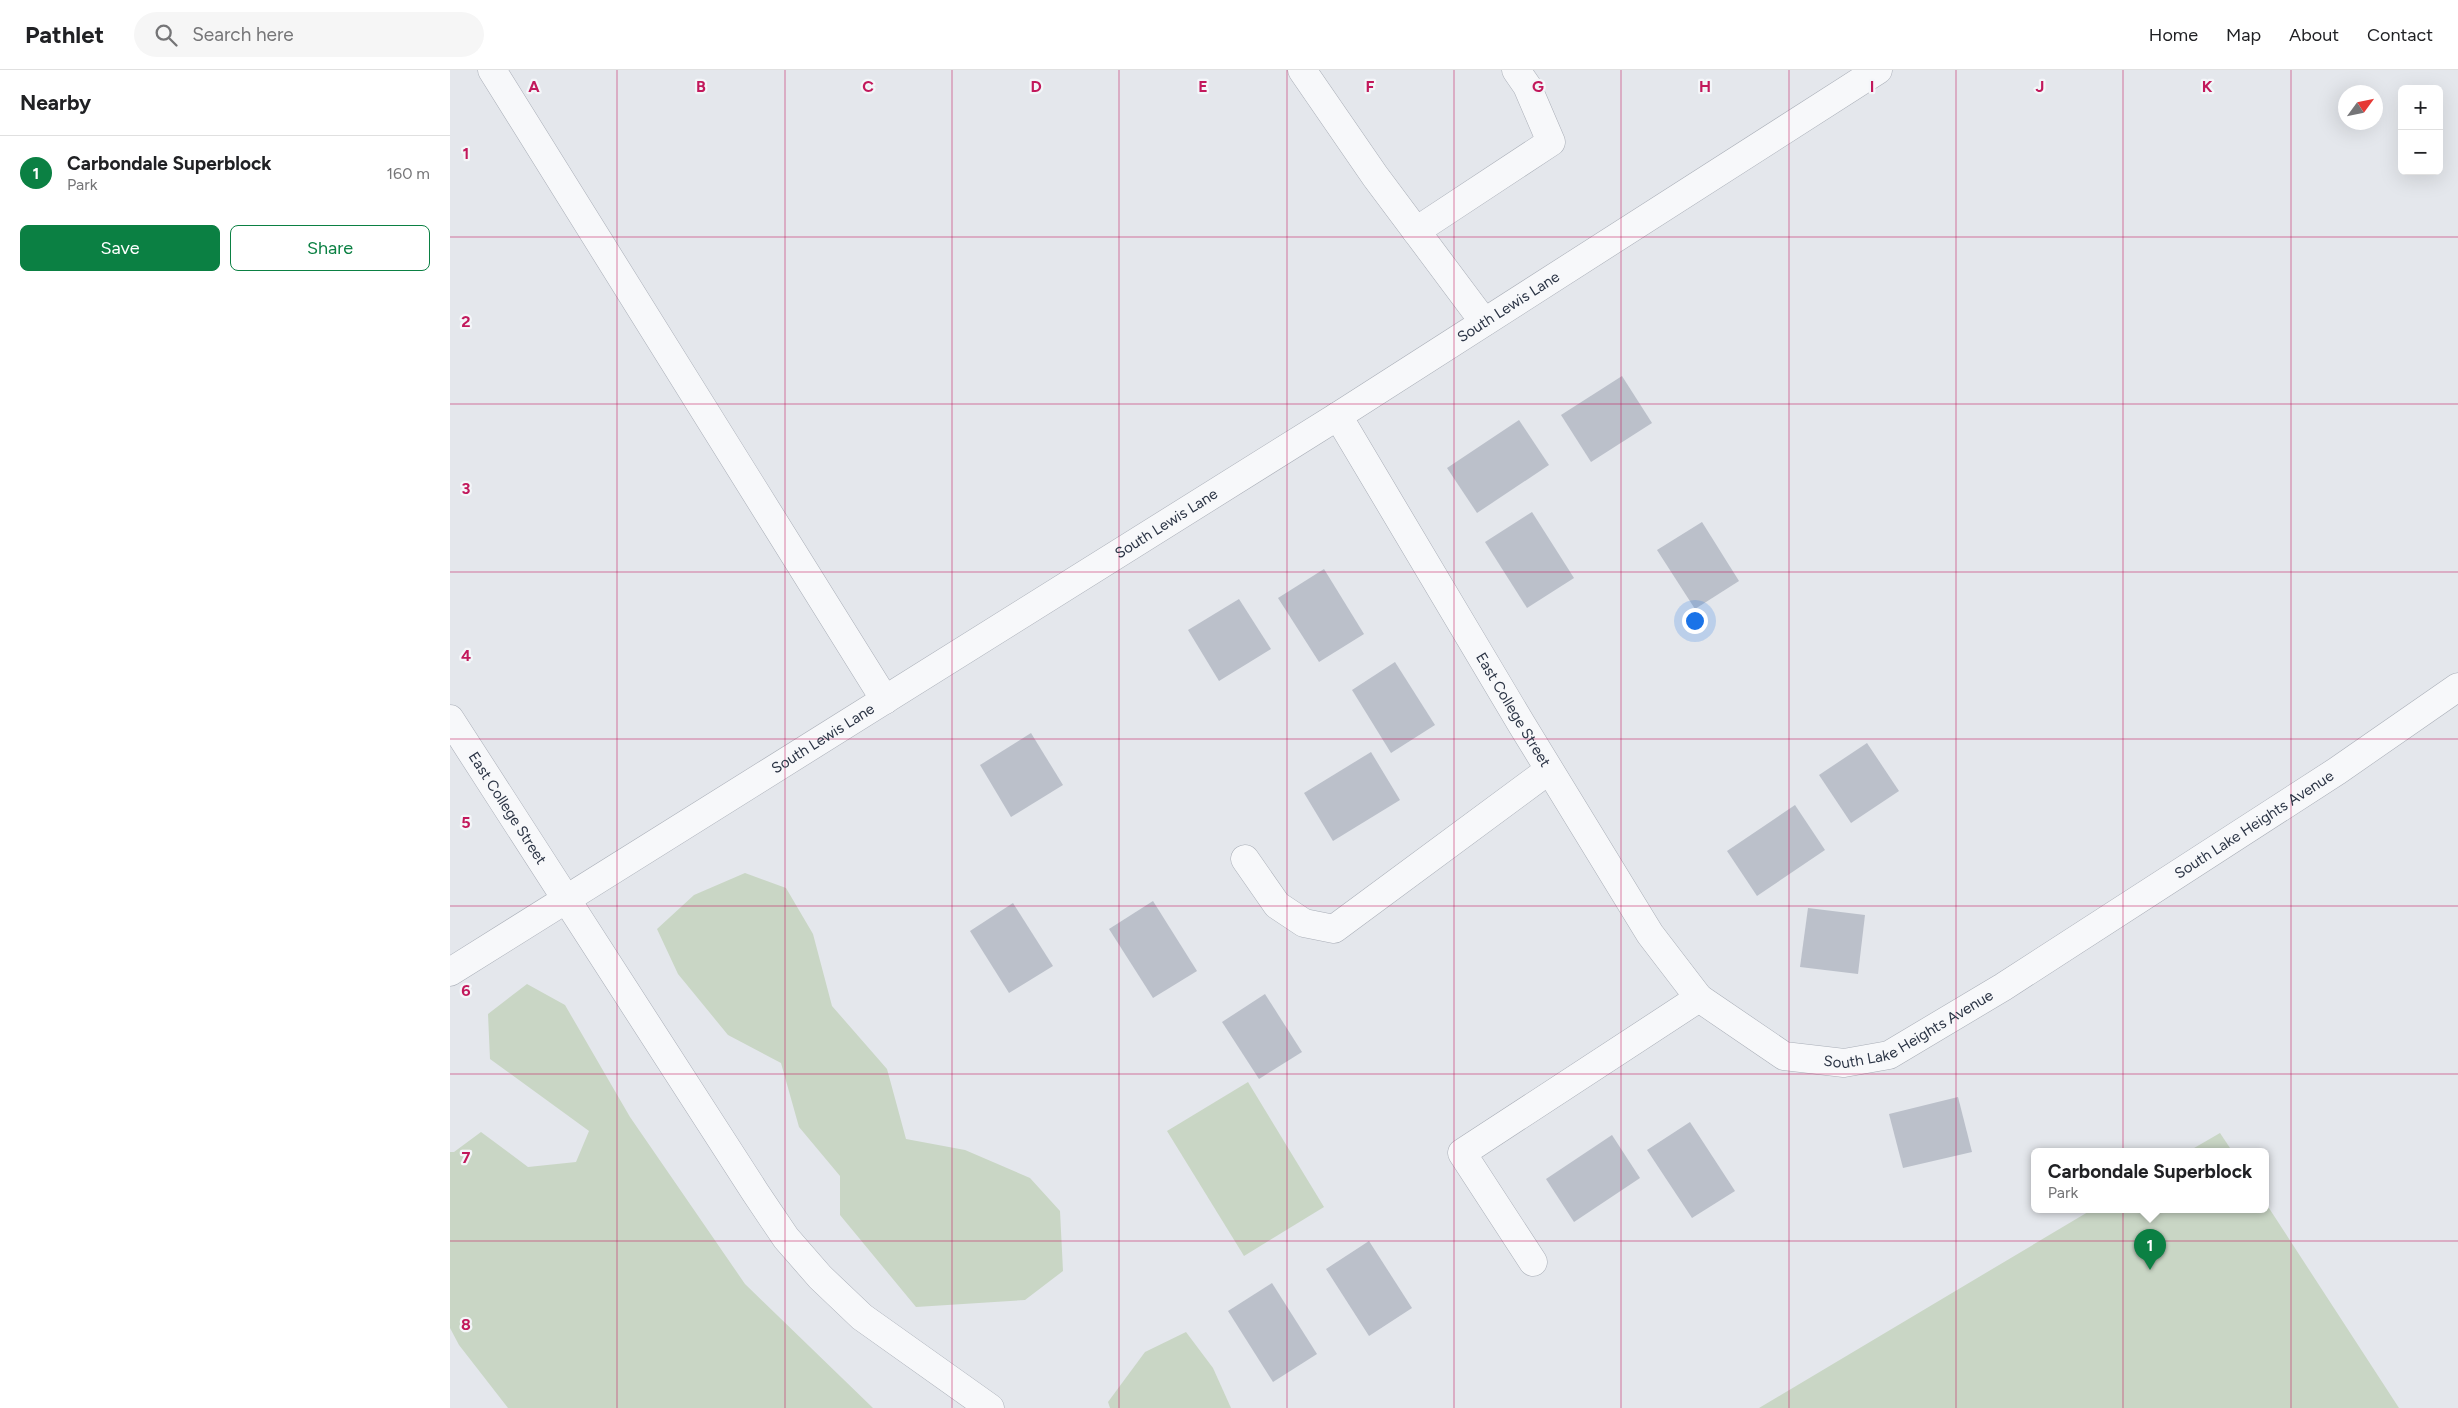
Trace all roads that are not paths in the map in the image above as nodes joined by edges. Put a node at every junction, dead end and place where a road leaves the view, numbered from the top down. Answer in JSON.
{"nodes":[{"id":1,"x":492,"y":70,"type":"edge"},
{"id":2,"x":1302,"y":70,"type":"edge"},
{"id":3,"x":1516,"y":70,"type":"edge"},
{"id":4,"x":1878,"y":70,"type":"edge"},
{"id":5,"x":1416,"y":231,"type":"junction"},
{"id":6,"x":1484,"y":322,"type":"junction"},
{"id":7,"x":1338,"y":416,"type":"junction"},
{"id":8,"x":2458,"y":687,"type":"edge"},
{"id":9,"x":885,"y":700,"type":"junction"},
{"id":10,"x":450,"y":719,"type":"edge"},
{"id":11,"x":1549,"y":770,"type":"junction"},
{"id":12,"x":1245,"y":860,"type":"dead end"},
{"id":13,"x":566,"y":899,"type":"junction"},
{"id":14,"x":450,"y":972,"type":"edge"},
{"id":15,"x":1698,"y":998,"type":"junction"},
{"id":16,"x":1533,"y":1262,"type":"dead end"},
{"id":17,"x":990,"y":1408,"type":"edge"}],
"edges":[{"from":1,"to":9,"type":"street"},
{"from":2,"to":5,"type":"street"},
{"from":3,"to":5,"type":"street"},
{"from":4,"to":6,"type":"street","name":"South Lewis Lane"},
{"from":5,"to":6,"type":"street"},
{"from":6,"to":7,"type":"street","name":"South Lewis Lane"},
{"from":7,"to":9,"type":"street","name":"South Lewis Lane"},
{"from":7,"to":11,"type":"street","name":"East College Street"},
{"from":8,"to":15,"type":"street","name":"South Lake Heights Avenue"},
{"from":9,"to":13,"type":"street","name":"South Lewis Lane"},
{"from":10,"to":13,"type":"street","name":"East College Street"},
{"from":11,"to":12,"type":"street"},
{"from":11,"to":15,"type":"street","name":"East College Street"},
{"from":13,"to":14,"type":"street","name":"South Lewis Lane"},
{"from":13,"to":17,"type":"street","name":"East College Street"},
{"from":15,"to":16,"type":"street"}]}
